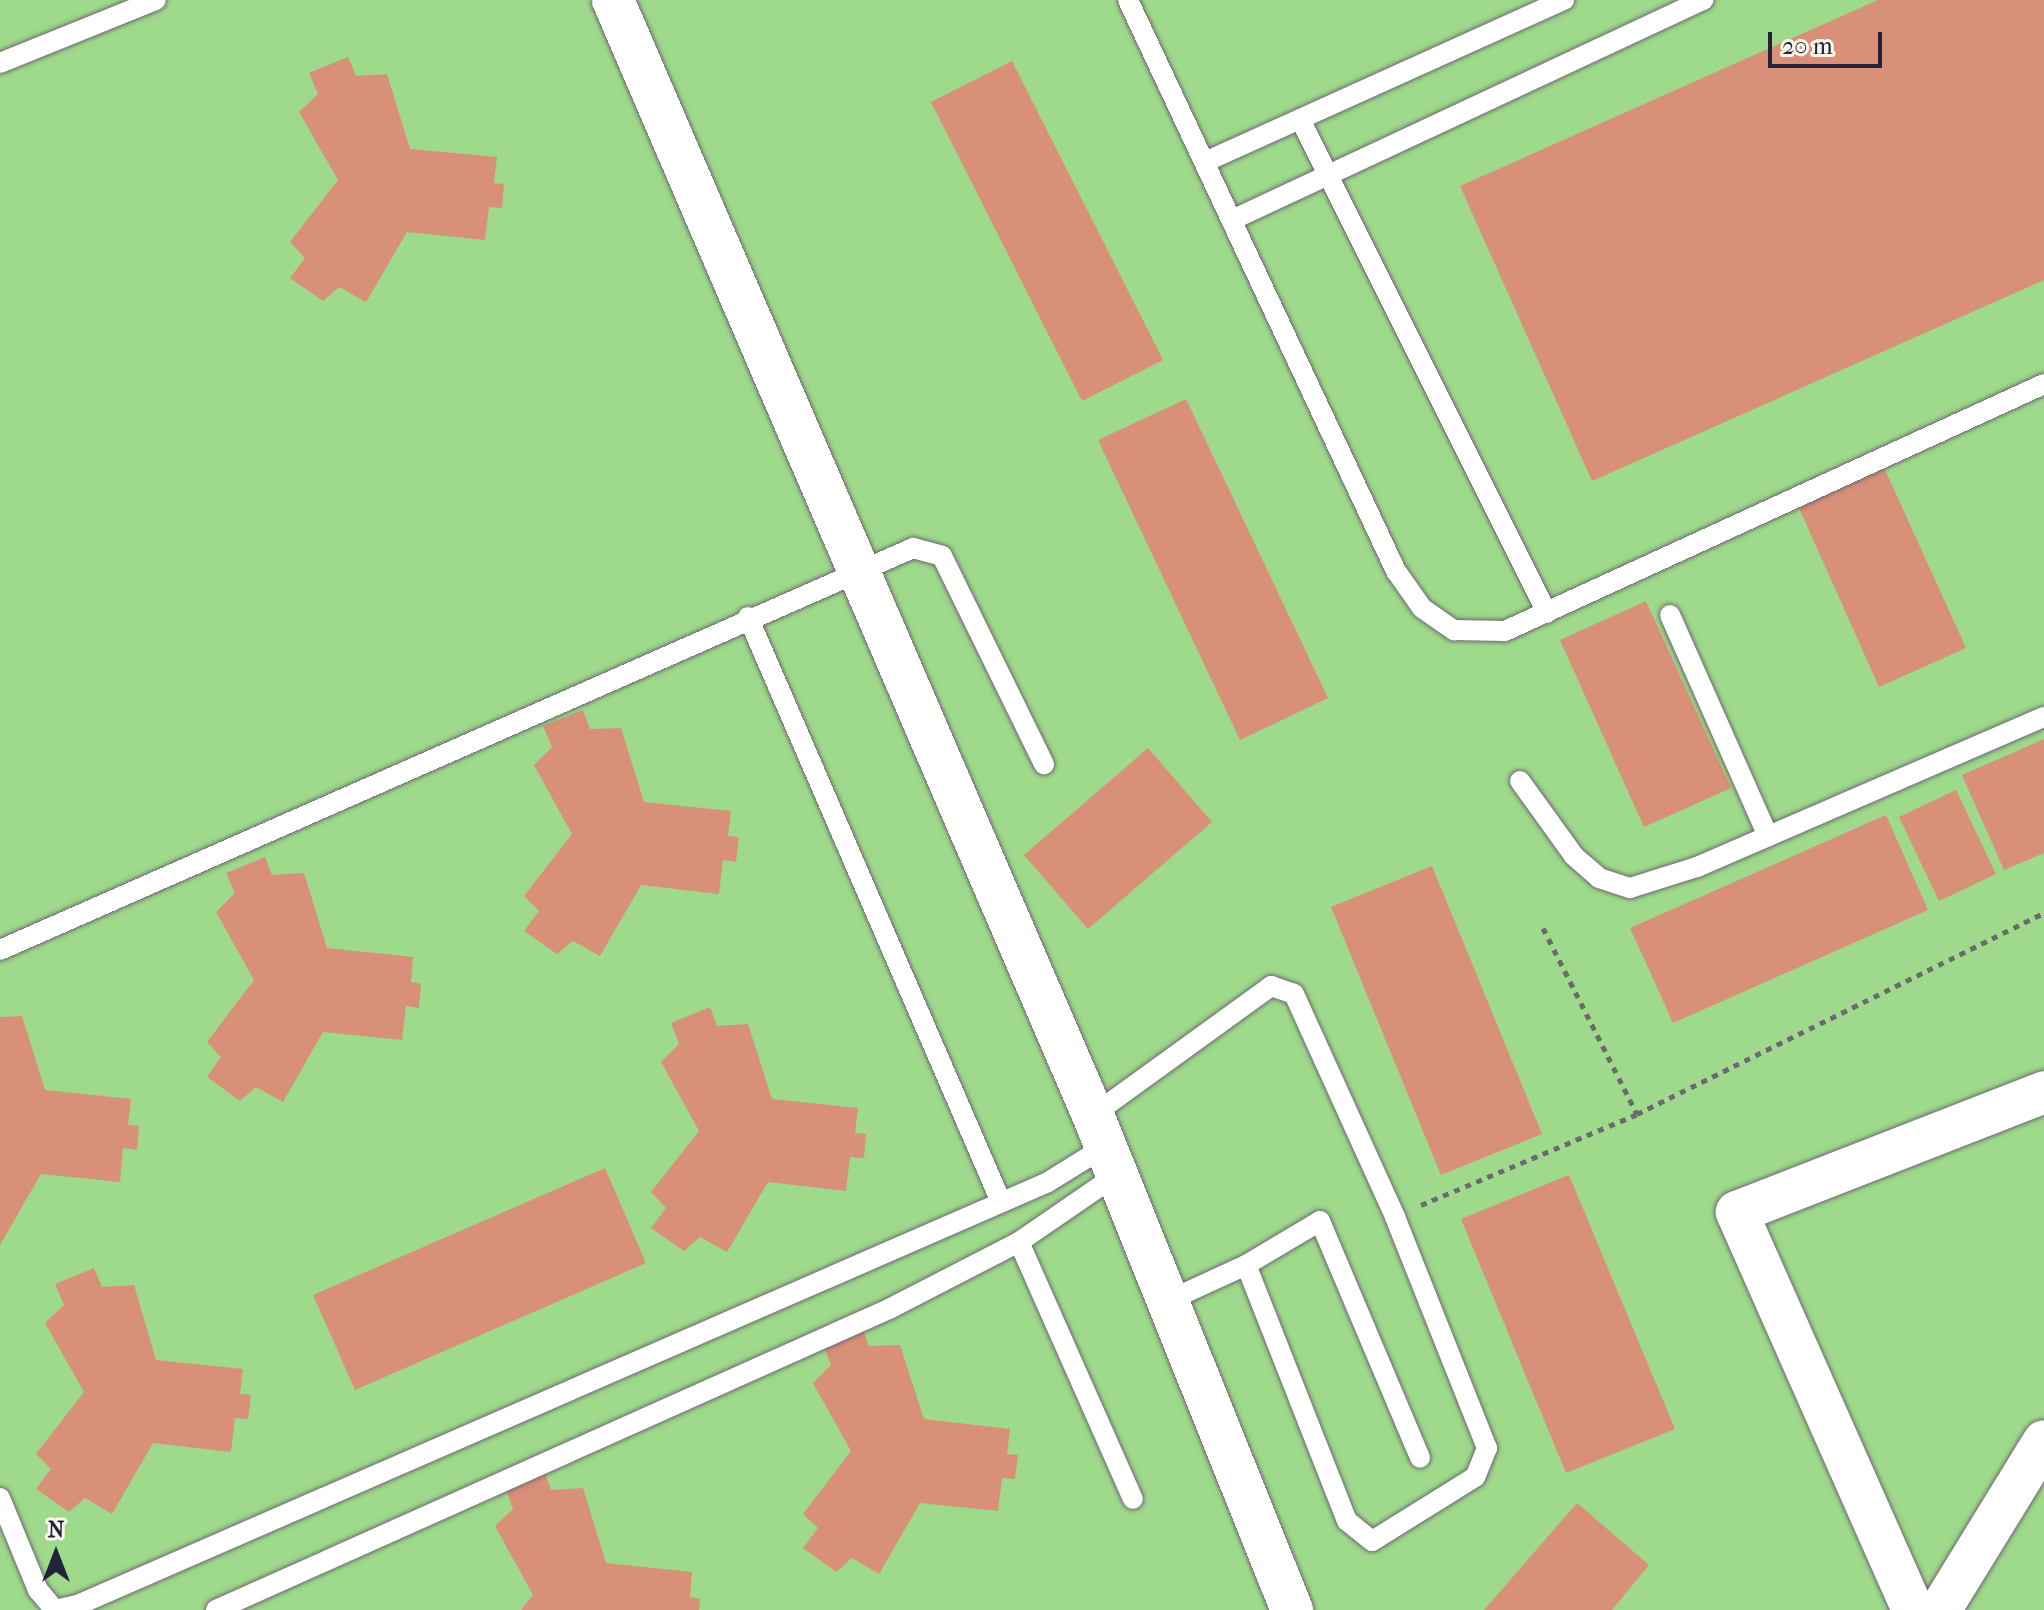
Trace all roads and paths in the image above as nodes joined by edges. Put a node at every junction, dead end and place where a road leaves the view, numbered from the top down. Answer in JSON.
{"nodes":[{"id":1,"x":156,"y":0,"type":"edge"},
{"id":2,"x":613,"y":0,"type":"edge"},
{"id":3,"x":1128,"y":0,"type":"edge"},
{"id":4,"x":1564,"y":0,"type":"edge"},
{"id":5,"x":1703,"y":0,"type":"edge"},
{"id":6,"x":0,"y":63,"type":"edge"},
{"id":7,"x":1300,"y":119,"type":"junction"},
{"id":8,"x":1207,"y":161,"type":"junction"},
{"id":9,"x":1330,"y":175,"type":"junction"},
{"id":10,"x":1234,"y":219,"type":"junction"},
{"id":11,"x":2044,"y":384,"type":"edge"},
{"id":12,"x":858,"y":569,"type":"junction"},
{"id":13,"x":1547,"y":613,"type":"junction"},
{"id":14,"x":1670,"y":615,"type":"dead end"},
{"id":15,"x":748,"y":617,"type":"junction"},
{"id":16,"x":2044,"y":717,"type":"edge"},
{"id":17,"x":1044,"y":764,"type":"dead end"},
{"id":18,"x":1520,"y":781,"type":"dead end"},
{"id":19,"x":1768,"y":836,"type":"junction"},
{"id":20,"x":2044,"y":913,"type":"edge"},
{"id":21,"x":1543,"y":928,"type":"dead end"},
{"id":22,"x":0,"y":950,"type":"edge"},
{"id":23,"x":2044,"y":1092,"type":"edge"},
{"id":24,"x":1637,"y":1114,"type":"junction"},
{"id":25,"x":1106,"y":1145,"type":"junction"},
{"id":26,"x":1001,"y":1202,"type":"junction"},
{"id":27,"x":1395,"y":1217,"type":"junction"},
{"id":28,"x":1019,"y":1242,"type":"junction"},
{"id":29,"x":1246,"y":1265,"type":"junction"},
{"id":30,"x":1170,"y":1300,"type":"junction"},
{"id":31,"x":2044,"y":1441,"type":"edge"},
{"id":32,"x":1420,"y":1458,"type":"dead end"},
{"id":33,"x":0,"y":1498,"type":"edge"},
{"id":34,"x":1133,"y":1499,"type":"dead end"},
{"id":35,"x":55,"y":1610,"type":"edge"},
{"id":36,"x":216,"y":1610,"type":"edge"},
{"id":37,"x":1292,"y":1610,"type":"edge"},
{"id":38,"x":1913,"y":1610,"type":"edge"},
{"id":39,"x":1940,"y":1610,"type":"edge"}],
"edges":[{"from":1,"to":6,"type":"lane"},
{"from":2,"to":12,"type":"street"},
{"from":3,"to":8,"type":"lane"},
{"from":4,"to":7,"type":"lane"},
{"from":5,"to":9,"type":"lane"},
{"from":7,"to":8,"type":"lane"},
{"from":7,"to":9,"type":"lane"},
{"from":8,"to":10,"type":"lane"},
{"from":9,"to":10,"type":"lane"},
{"from":9,"to":13,"type":"lane"},
{"from":10,"to":13,"type":"lane"},
{"from":11,"to":13,"type":"lane"},
{"from":12,"to":15,"type":"lane"},
{"from":12,"to":17,"type":"lane"},
{"from":12,"to":25,"type":"street"},
{"from":14,"to":19,"type":"lane"},
{"from":15,"to":22,"type":"lane"},
{"from":15,"to":26,"type":"lane"},
{"from":16,"to":19,"type":"lane"},
{"from":18,"to":19,"type":"lane"},
{"from":20,"to":24,"type":"path"},
{"from":21,"to":24,"type":"path"},
{"from":23,"to":38,"type":"street"},
{"from":24,"to":27,"type":"path"},
{"from":25,"to":26,"type":"lane"},
{"from":25,"to":27,"type":"lane"},
{"from":25,"to":28,"type":"lane"},
{"from":25,"to":30,"type":"street"},
{"from":26,"to":35,"type":"lane"},
{"from":27,"to":29,"type":"lane"},
{"from":28,"to":34,"type":"lane"},
{"from":28,"to":36,"type":"lane"},
{"from":29,"to":30,"type":"lane"},
{"from":29,"to":32,"type":"lane"},
{"from":30,"to":37,"type":"street"},
{"from":31,"to":39,"type":"street"},
{"from":33,"to":35,"type":"lane"}]}
